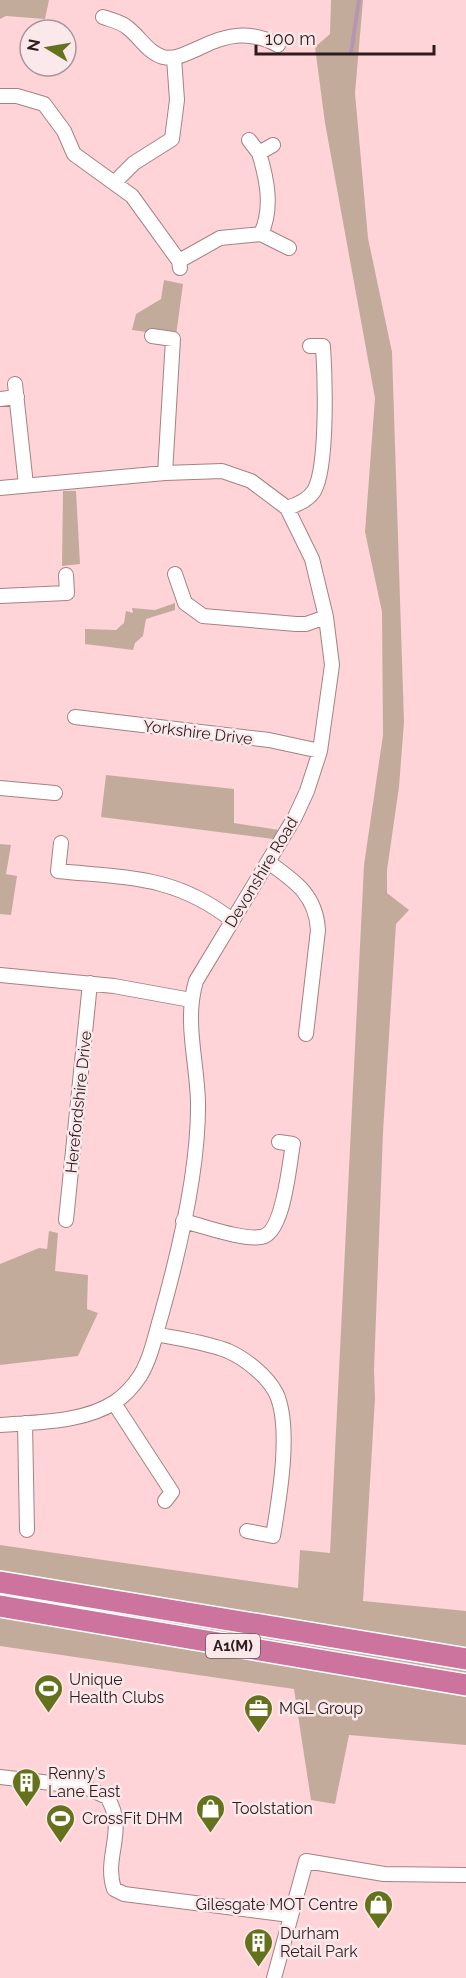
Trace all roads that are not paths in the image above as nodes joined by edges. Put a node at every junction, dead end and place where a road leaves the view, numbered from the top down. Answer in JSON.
{"nodes":[{"id":1,"x":103,"y":17,"type":"dead end"},
{"id":2,"x":268,"y":23,"type":"dead end"},
{"id":3,"x":260,"y":36,"type":"junction"},
{"id":4,"x":278,"y":45,"type":"dead end"},
{"id":5,"x":174,"y":58,"type":"junction"},
{"id":6,"x":0,"y":96,"type":"edge"},
{"id":7,"x":249,"y":140,"type":"dead end"},
{"id":8,"x":273,"y":145,"type":"dead end"},
{"id":9,"x":259,"y":153,"type":"junction"},
{"id":10,"x":115,"y":182,"type":"junction"},
{"id":11,"x":261,"y":234,"type":"junction"},
{"id":12,"x":289,"y":248,"type":"dead end"},
{"id":13,"x":152,"y":336,"type":"dead end"},
{"id":14,"x":310,"y":346,"type":"dead end"},
{"id":15,"x":0,"y":399,"type":"edge"},
{"id":16,"x":165,"y":473,"type":"junction"},
{"id":17,"x":26,"y":485,"type":"junction"},
{"id":18,"x":0,"y":488,"type":"edge"},
{"id":19,"x":286,"y":508,"type":"junction"},
{"id":20,"x":176,"y":574,"type":"dead end"},
{"id":21,"x":66,"y":575,"type":"dead end"},
{"id":22,"x":0,"y":596,"type":"edge"},
{"id":23,"x":326,"y":616,"type":"junction"},
{"id":24,"x":75,"y":717,"type":"dead end"},
{"id":25,"x":320,"y":751,"type":"junction"},
{"id":26,"x":0,"y":788,"type":"edge"},
{"id":27,"x":55,"y":793,"type":"dead end"},
{"id":28,"x":61,"y":843,"type":"dead end"},
{"id":29,"x":268,"y":862,"type":"junction"},
{"id":30,"x":232,"y":920,"type":"junction"},
{"id":31,"x":0,"y":975,"type":"edge"},
{"id":32,"x":90,"y":983,"type":"junction"},
{"id":33,"x":190,"y":1000,"type":"junction"},
{"id":34,"x":306,"y":1034,"type":"dead end"},
{"id":35,"x":279,"y":1142,"type":"dead end"},
{"id":36,"x":66,"y":1220,"type":"dead end"},
{"id":37,"x":183,"y":1221,"type":"junction"},
{"id":38,"x":156,"y":1334,"type":"junction"},
{"id":39,"x":114,"y":1403,"type":"junction"},
{"id":40,"x":25,"y":1423,"type":"junction"},
{"id":41,"x":0,"y":1425,"type":"edge"},
{"id":42,"x":165,"y":1501,"type":"dead end"},
{"id":43,"x":27,"y":1530,"type":"dead end"},
{"id":44,"x":247,"y":1531,"type":"dead end"},
{"id":45,"x":0,"y":1582,"type":"edge"},
{"id":46,"x":0,"y":1606,"type":"edge"},
{"id":47,"x":466,"y":1659,"type":"edge"},
{"id":48,"x":466,"y":1685,"type":"edge"},
{"id":49,"x":0,"y":1777,"type":"edge"},
{"id":50,"x":466,"y":1875,"type":"edge"},
{"id":51,"x":290,"y":1915,"type":"junction"},
{"id":52,"x":274,"y":1978,"type":"edge"}],
"edges":[{"from":1,"to":5,"type":"street"},
{"from":2,"to":3,"type":"street"},
{"from":3,"to":4,"type":"street"},
{"from":3,"to":5,"type":"street"},
{"from":5,"to":10,"type":"street"},
{"from":6,"to":10,"type":"street"},
{"from":7,"to":9,"type":"street"},
{"from":8,"to":9,"type":"street"},
{"from":9,"to":11,"type":"street"},
{"from":10,"to":11,"type":"street"},
{"from":11,"to":12,"type":"street"},
{"from":13,"to":16,"type":"street"},
{"from":14,"to":19,"type":"street"},
{"from":15,"to":17,"type":"street"},
{"from":16,"to":17,"type":"street","name":"Devonshire Road"},
{"from":16,"to":19,"type":"street","name":"Devonshire Road"},
{"from":17,"to":18,"type":"street","name":"Devonshire Road"},
{"from":19,"to":23,"type":"street","name":"Devonshire Road"},
{"from":20,"to":23,"type":"street"},
{"from":21,"to":22,"type":"street"},
{"from":23,"to":25,"type":"street","name":"Devonshire Road"},
{"from":24,"to":25,"type":"street","name":"Yorkshire Drive"},
{"from":25,"to":29,"type":"street","name":"Devonshire Road"},
{"from":26,"to":27,"type":"street"},
{"from":28,"to":30,"type":"street"},
{"from":29,"to":30,"type":"street","name":"Devonshire Road"},
{"from":29,"to":34,"type":"street"},
{"from":30,"to":33,"type":"street","name":"Devonshire Road"},
{"from":31,"to":32,"type":"street"},
{"from":32,"to":33,"type":"street"},
{"from":32,"to":36,"type":"street","name":"Herefordshire Drive"},
{"from":33,"to":37,"type":"street","name":"Devonshire Road"},
{"from":35,"to":37,"type":"street"},
{"from":37,"to":38,"type":"street","name":"Devonshire Road"},
{"from":38,"to":39,"type":"street","name":"Devonshire Road"},
{"from":38,"to":44,"type":"street"},
{"from":39,"to":40,"type":"street","name":"Devonshire Road"},
{"from":39,"to":42,"type":"street"},
{"from":40,"to":41,"type":"street","name":"Devonshire Road"},
{"from":40,"to":43,"type":"street"},
{"from":45,"to":47,"type":"highway","number":"A1(M)"},
{"from":46,"to":48,"type":"highway","number":"A1(M)"},
{"from":49,"to":51,"type":"street"},
{"from":50,"to":51,"type":"street"},
{"from":51,"to":52,"type":"street"}]}
